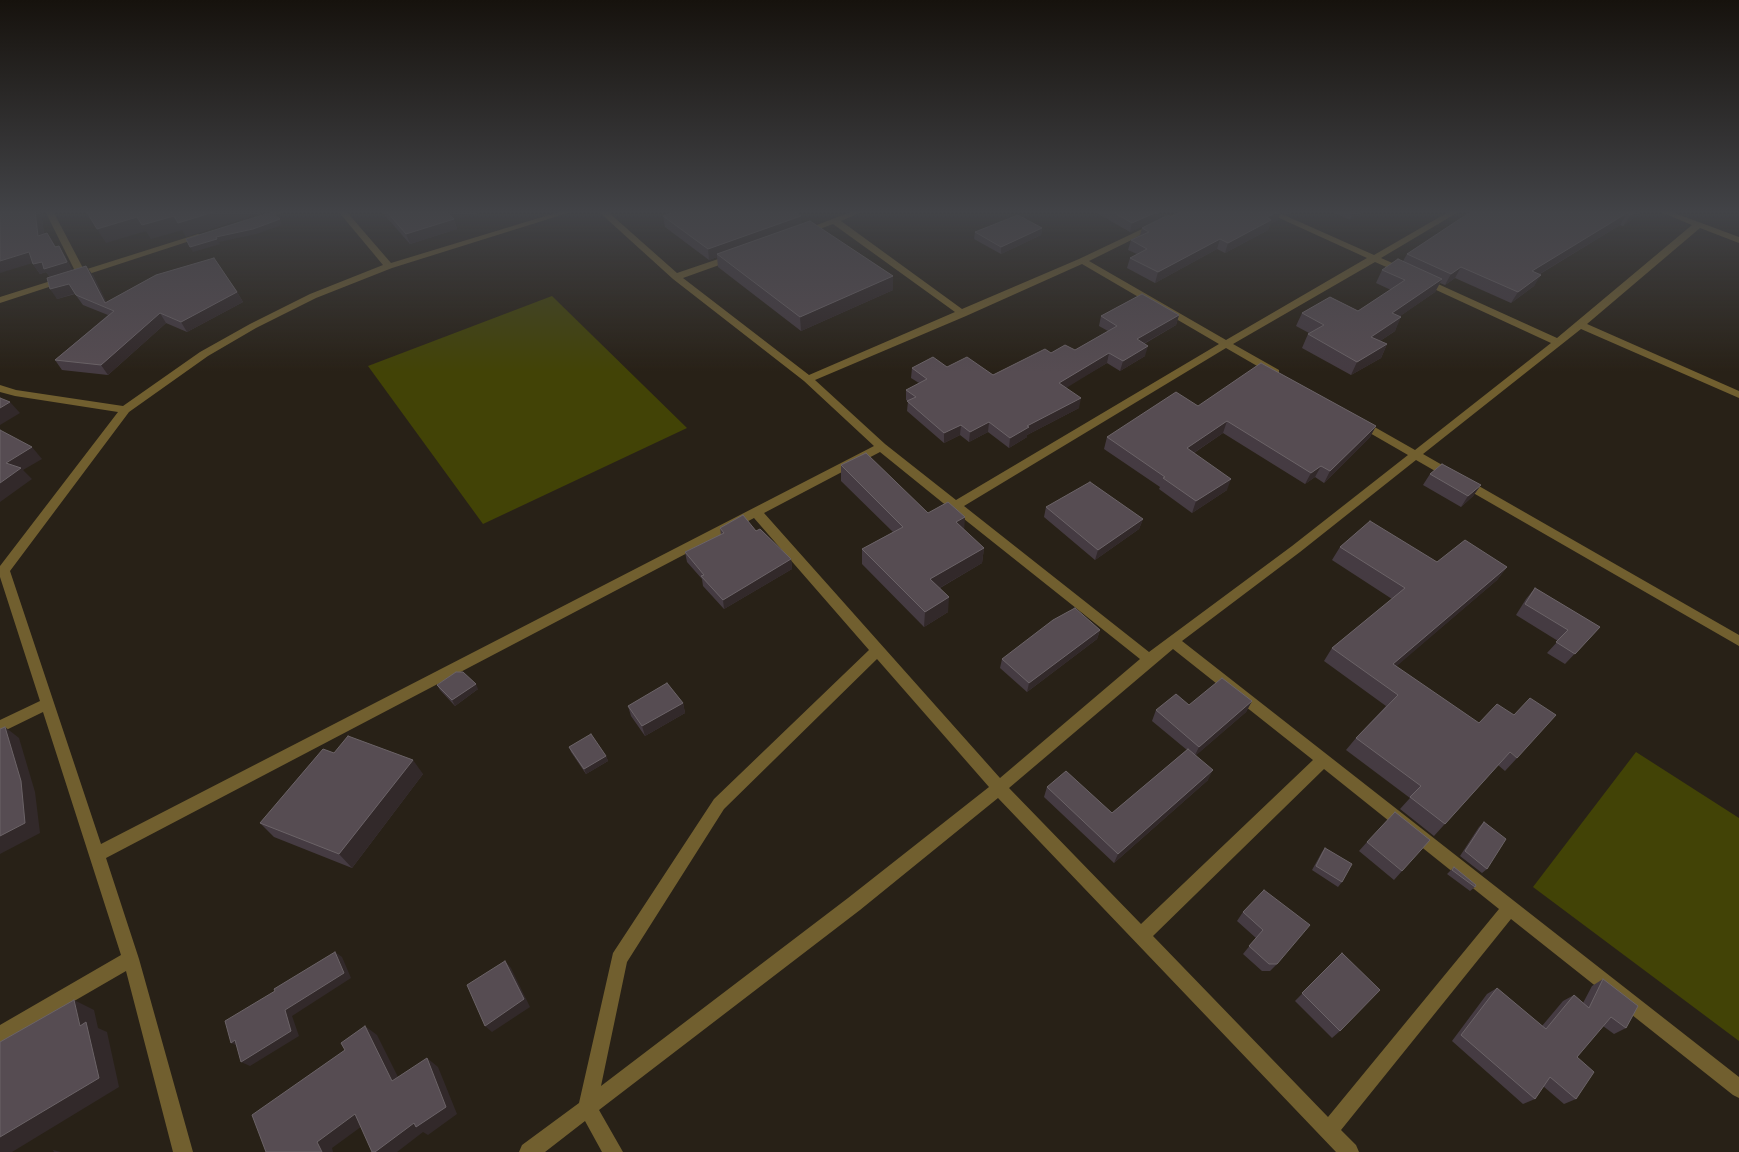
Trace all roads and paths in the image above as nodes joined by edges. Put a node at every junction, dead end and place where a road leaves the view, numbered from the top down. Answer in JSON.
{"nodes":[{"id":1,"x":77,"y":265,"type":"edge"},
{"id":2,"x":108,"y":265,"type":"edge"},
{"id":3,"x":393,"y":265,"type":"edge"},
{"id":4,"x":662,"y":265,"type":"edge"},
{"id":5,"x":711,"y":265,"type":"edge"},
{"id":6,"x":895,"y":265,"type":"edge"},
{"id":7,"x":1074,"y":265,"type":"edge"},
{"id":8,"x":1089,"y":265,"type":"edge"},
{"id":9,"x":1363,"y":265,"type":"edge"},
{"id":10,"x":1390,"y":265,"type":"edge"},
{"id":11,"x":1651,"y":265,"type":"edge"},
{"id":12,"x":389,"y":266,"type":"joint"},
{"id":13,"x":81,"y":273,"type":"junction"},
{"id":14,"x":676,"y":277,"type":"junction"},
{"id":15,"x":0,"y":300,"type":"edge"},
{"id":16,"x":963,"y":314,"type":"junction"},
{"id":17,"x":1580,"y":325,"type":"junction"},
{"id":18,"x":1558,"y":342,"type":"junction"},
{"id":19,"x":1227,"y":343,"type":"junction"},
{"id":20,"x":808,"y":379,"type":"junction"},
{"id":21,"x":1286,"y":379,"type":"edge"},
{"id":22,"x":0,"y":388,"type":"edge"},
{"id":23,"x":1739,"y":395,"type":"edge"},
{"id":24,"x":126,"y":410,"type":"junction"},
{"id":25,"x":1354,"y":420,"type":"edge"},
{"id":26,"x":880,"y":447,"type":"junction"},
{"id":27,"x":1413,"y":456,"type":"junction"},
{"id":28,"x":954,"y":507,"type":"junction"},
{"id":29,"x":756,"y":512,"type":"junction"},
{"id":30,"x":2,"y":569,"type":"edge"},
{"id":31,"x":1739,"y":641,"type":"edge"},
{"id":32,"x":1174,"y":642,"type":"junction"},
{"id":33,"x":878,"y":650,"type":"junction"},
{"id":34,"x":1149,"y":659,"type":"junction"},
{"id":35,"x":49,"y":704,"type":"junction"},
{"id":36,"x":0,"y":727,"type":"edge"},
{"id":37,"x":1323,"y":760,"type":"junction"},
{"id":38,"x":999,"y":788,"type":"junction"},
{"id":39,"x":96,"y":854,"type":"junction"},
{"id":40,"x":1510,"y":908,"type":"junction"},
{"id":41,"x":1141,"y":936,"type":"junction"},
{"id":42,"x":131,"y":959,"type":"junction"},
{"id":43,"x":0,"y":1035,"type":"edge"},
{"id":44,"x":1739,"y":1088,"type":"edge"},
{"id":45,"x":587,"y":1107,"type":"junction"},
{"id":46,"x":1329,"y":1131,"type":"junction"},
{"id":47,"x":183,"y":1152,"type":"edge"},
{"id":48,"x":529,"y":1152,"type":"edge"},
{"id":49,"x":613,"y":1152,"type":"edge"},
{"id":50,"x":1349,"y":1152,"type":"edge"}],
"edges":[{"from":1,"to":13,"type":"street"},
{"from":2,"to":13,"type":"street"},
{"from":3,"to":12,"type":"street"},
{"from":4,"to":14,"type":"street"},
{"from":5,"to":14,"type":"street"},
{"from":6,"to":16,"type":"street"},
{"from":7,"to":16,"type":"street"},
{"from":8,"to":19,"type":"street"},
{"from":9,"to":19,"type":"street"},
{"from":10,"to":18,"type":"street"},
{"from":11,"to":17,"type":"street"},
{"from":12,"to":24,"type":"street"},
{"from":13,"to":15,"type":"street"},
{"from":14,"to":20,"type":"street"},
{"from":16,"to":20,"type":"street"},
{"from":17,"to":18,"type":"street"},
{"from":17,"to":23,"type":"street"},
{"from":18,"to":27,"type":"street"},
{"from":19,"to":21,"type":"street"},
{"from":19,"to":28,"type":"street"},
{"from":20,"to":26,"type":"street"},
{"from":22,"to":24,"type":"street"},
{"from":24,"to":30,"type":"street"},
{"from":25,"to":27,"type":"street"},
{"from":26,"to":28,"type":"street"},
{"from":26,"to":29,"type":"street"},
{"from":27,"to":31,"type":"street"},
{"from":27,"to":32,"type":"street"},
{"from":28,"to":34,"type":"street"},
{"from":29,"to":33,"type":"street"},
{"from":29,"to":39,"type":"street"},
{"from":30,"to":35,"type":"street"},
{"from":32,"to":34,"type":"street"},
{"from":32,"to":37,"type":"street"},
{"from":33,"to":38,"type":"street"},
{"from":33,"to":45,"type":"street"},
{"from":34,"to":38,"type":"street"},
{"from":35,"to":36,"type":"street"},
{"from":35,"to":39,"type":"street"},
{"from":37,"to":40,"type":"street"},
{"from":37,"to":41,"type":"street"},
{"from":38,"to":41,"type":"street"},
{"from":38,"to":45,"type":"street"},
{"from":39,"to":42,"type":"street"},
{"from":40,"to":44,"type":"street"},
{"from":40,"to":46,"type":"street"},
{"from":41,"to":46,"type":"street"},
{"from":42,"to":43,"type":"street"},
{"from":42,"to":47,"type":"street"},
{"from":45,"to":48,"type":"street"},
{"from":45,"to":49,"type":"street"},
{"from":46,"to":50,"type":"street"}]}
